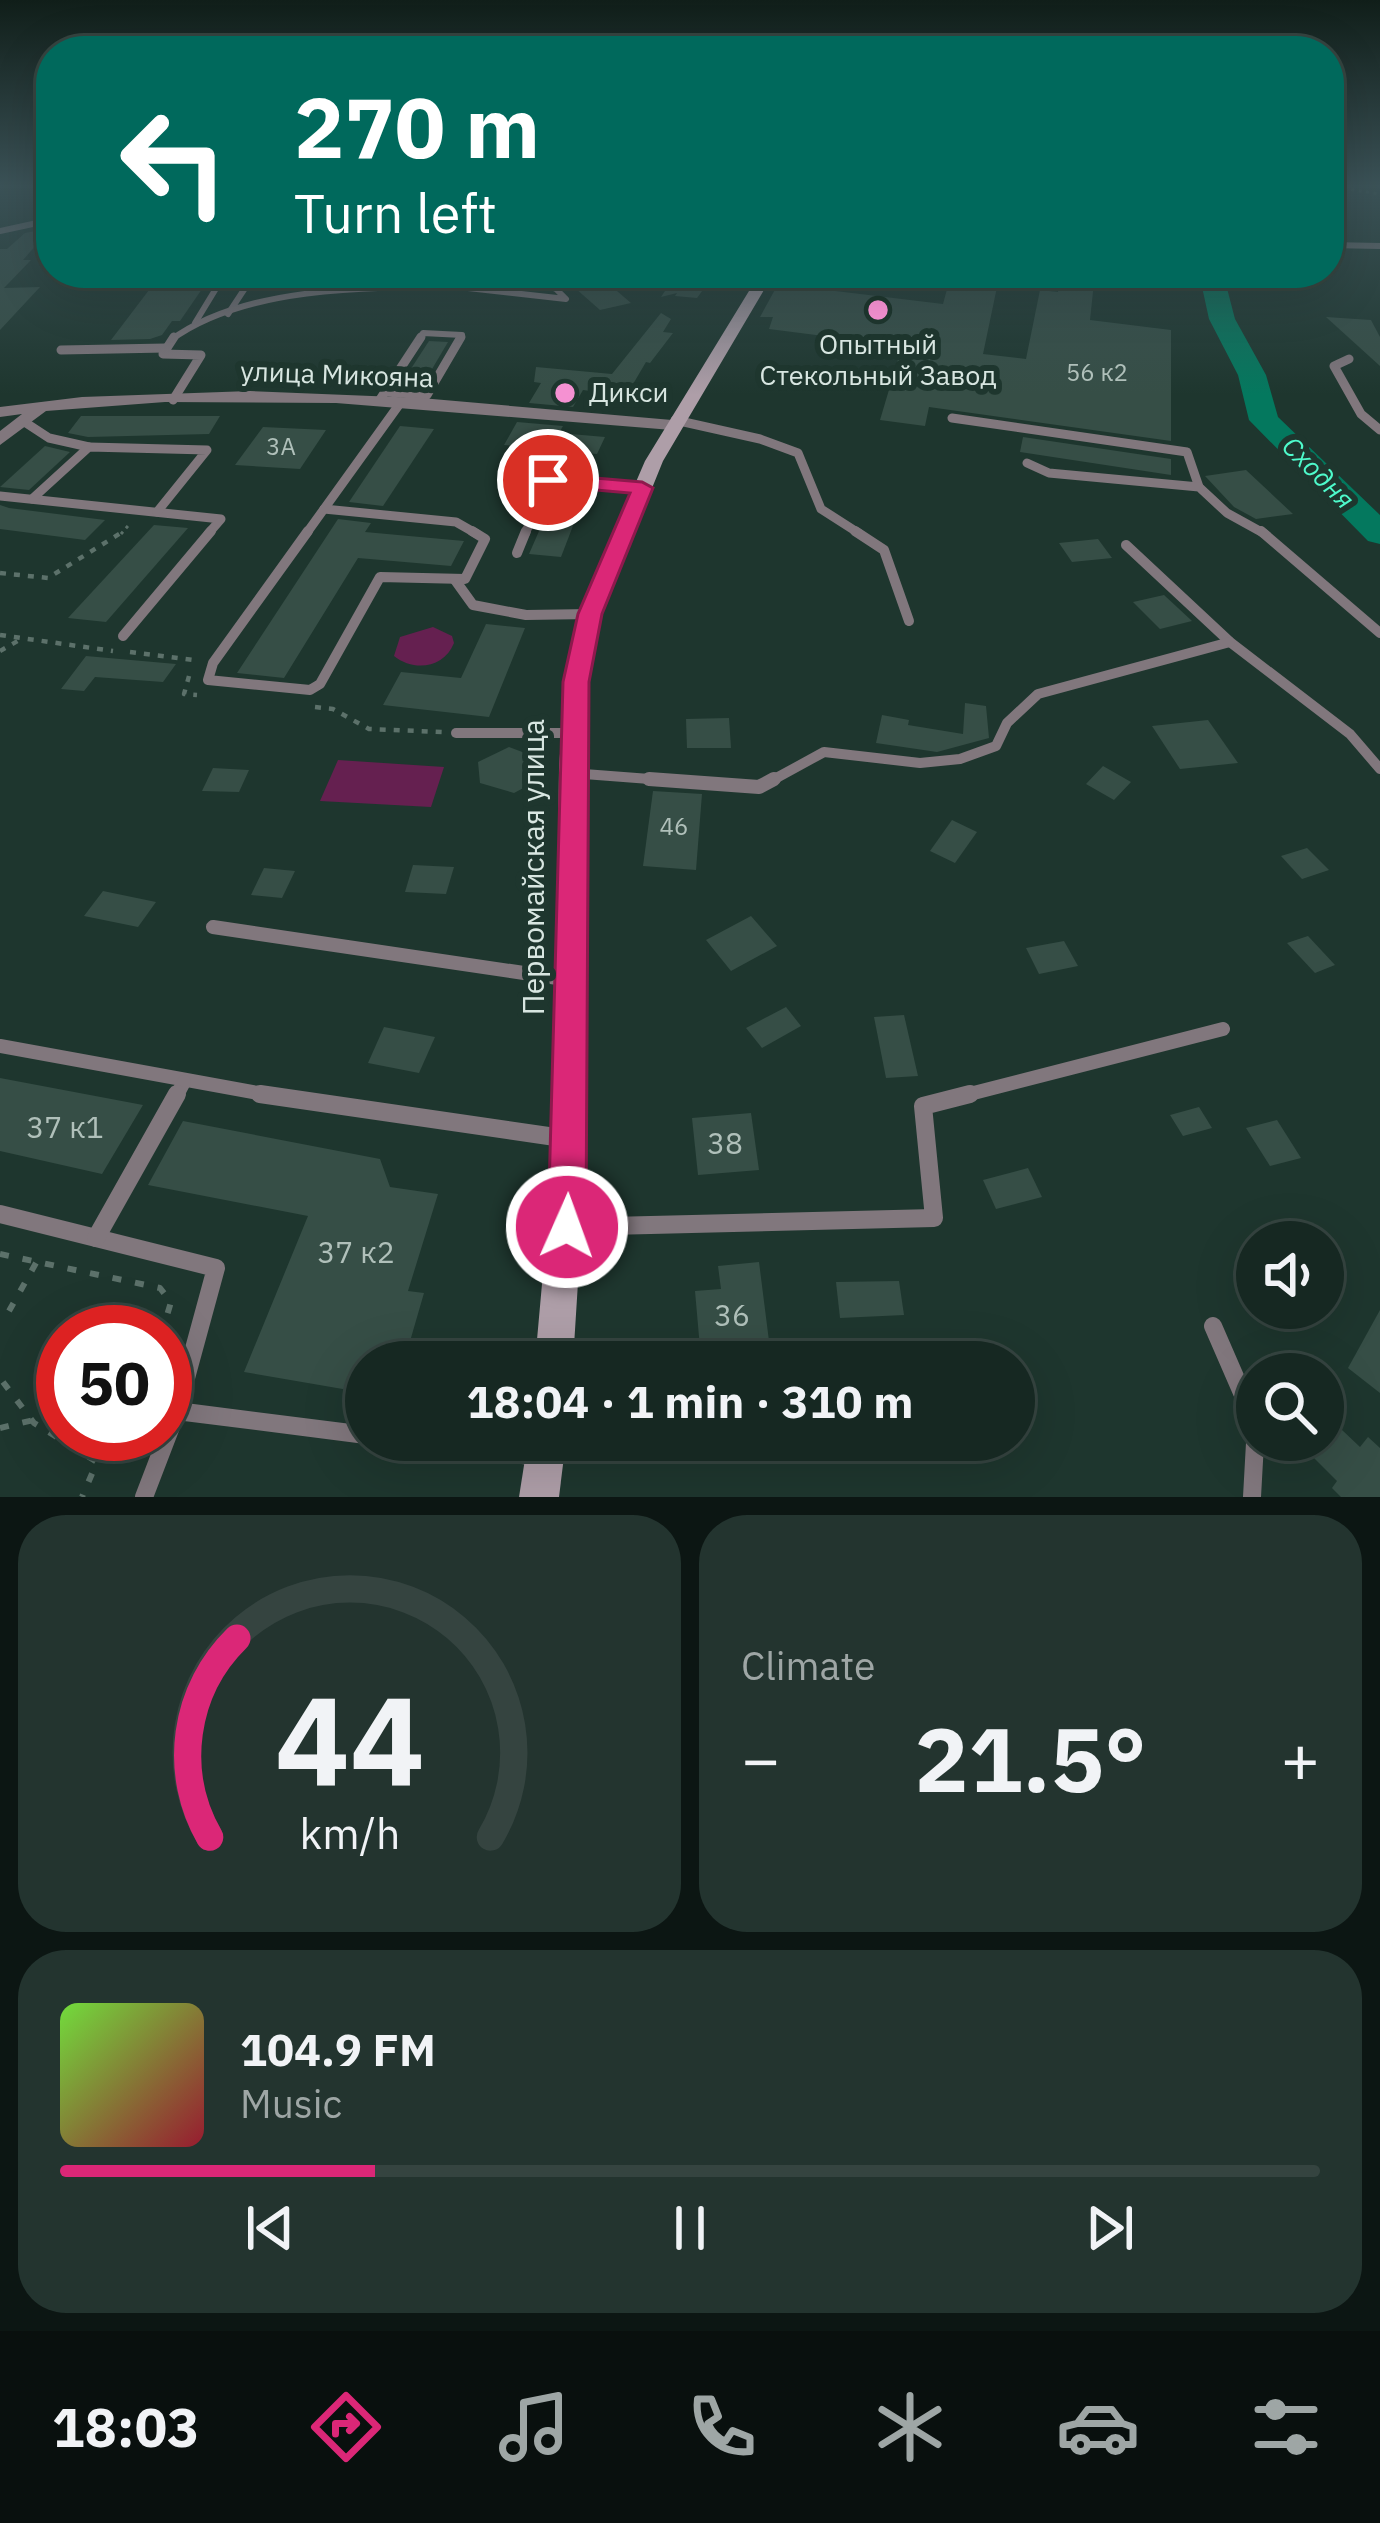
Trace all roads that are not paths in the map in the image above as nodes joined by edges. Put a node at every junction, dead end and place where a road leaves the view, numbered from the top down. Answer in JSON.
{"nodes":[{"id":1,"x":216,"y":288,"type":"edge"},
{"id":2,"x":245,"y":288,"type":"edge"},
{"id":3,"x":351,"y":288,"type":"edge"},
{"id":4,"x":468,"y":288,"type":"edge"},
{"id":5,"x":558,"y":288,"type":"edge"},
{"id":6,"x":758,"y":288,"type":"edge"},
{"id":7,"x":566,"y":299,"type":"junction"},
{"id":8,"x":574,"y":310,"type":"dead end"},
{"id":9,"x":228,"y":315,"type":"junction"},
{"id":10,"x":195,"y":322,"type":"junction"},
{"id":11,"x":166,"y":348,"type":"junction"},
{"id":12,"x":61,"y":350,"type":"dead end"},
{"id":13,"x":1349,"y":359,"type":"dead end"},
{"id":14,"x":389,"y":398,"type":"junction"},
{"id":15,"x":173,"y":400,"type":"junction"},
{"id":16,"x":43,"y":405,"type":"junction"},
{"id":17,"x":0,"y":412,"type":"edge"},
{"id":18,"x":952,"y":418,"type":"dead end"},
{"id":19,"x":23,"y":421,"type":"junction"},
{"id":20,"x":674,"y":422,"type":"junction"},
{"id":21,"x":1380,"y":430,"type":"edge"},
{"id":22,"x":0,"y":440,"type":"edge"},
{"id":23,"x":88,"y":447,"type":"junction"},
{"id":24,"x":1027,"y":463,"type":"dead end"},
{"id":25,"x":1199,"y":487,"type":"junction"},
{"id":26,"x":642,"y":488,"type":"junction"},
{"id":27,"x":0,"y":496,"type":"edge"},
{"id":28,"x":32,"y":499,"type":"junction"},
{"id":29,"x":324,"y":509,"type":"junction"},
{"id":30,"x":157,"y":512,"type":"junction"},
{"id":31,"x":1126,"y":545,"type":"dead end"},
{"id":32,"x":517,"y":553,"type":"dead end"},
{"id":33,"x":455,"y":580,"type":"junction"},
{"id":34,"x":590,"y":614,"type":"junction"},
{"id":35,"x":909,"y":621,"type":"dead end"},
{"id":36,"x":1380,"y":633,"type":"edge"},
{"id":37,"x":123,"y":636,"type":"dead end"},
{"id":38,"x":1230,"y":642,"type":"junction"},
{"id":39,"x":456,"y":733,"type":"dead end"},
{"id":40,"x":572,"y":733,"type":"junction"},
{"id":41,"x":1378,"y":764,"type":"edge"},
{"id":42,"x":571,"y":773,"type":"junction"},
{"id":43,"x":213,"y":927,"type":"dead end"},
{"id":44,"x":572,"y":980,"type":"junction"},
{"id":45,"x":1223,"y":1029,"type":"dead end"},
{"id":46,"x":0,"y":1046,"type":"edge"},
{"id":47,"x":184,"y":1082,"type":"junction"},
{"id":48,"x":571,"y":1139,"type":"junction"},
{"id":49,"x":0,"y":1214,"type":"edge"},
{"id":50,"x":567,"y":1227,"type":"junction"},
{"id":51,"x":96,"y":1238,"type":"junction"},
{"id":52,"x":1213,"y":1326,"type":"dead end"},
{"id":53,"x":556,"y":1341,"type":"edge"},
{"id":54,"x":192,"y":1356,"type":"edge"},
{"id":55,"x":192,"y":1413,"type":"edge"},
{"id":56,"x":345,"y":1432,"type":"edge"},
{"id":57,"x":157,"y":1461,"type":"edge"},
{"id":58,"x":143,"y":1497,"type":"edge"},
{"id":59,"x":1252,"y":1497,"type":"edge"}],
"edges":[{"from":1,"to":10,"type":"lane"},
{"from":2,"to":9,"type":"lane"},
{"from":3,"to":9,"type":"lane"},
{"from":4,"to":7,"type":"lane"},
{"from":5,"to":7,"type":"lane"},
{"from":6,"to":20,"type":"main road","name":"Первомайская улица"},
{"from":7,"to":8,"type":"lane"},
{"from":9,"to":10,"type":"lane"},
{"from":10,"to":11,"type":"lane"},
{"from":11,"to":12,"type":"lane"},
{"from":11,"to":15,"type":"lane"},
{"from":13,"to":21,"type":"lane"},
{"from":14,"to":14,"type":"lane"},
{"from":14,"to":15,"type":"street","name":"улица Микояна"},
{"from":14,"to":20,"type":"street","name":"улица Микояна"},
{"from":14,"to":29,"type":"lane"},
{"from":15,"to":16,"type":"street","name":"улица Микояна"},
{"from":16,"to":17,"type":"street","name":"улица Микояна"},
{"from":16,"to":19,"type":"street"},
{"from":18,"to":25,"type":"lane"},
{"from":19,"to":22,"type":"street"},
{"from":19,"to":23,"type":"lane"},
{"from":20,"to":26,"type":"main road","name":"Первомайская улица"},
{"from":20,"to":35,"type":"lane"},
{"from":23,"to":28,"type":"lane"},
{"from":23,"to":30,"type":"lane"},
{"from":24,"to":25,"type":"lane"},
{"from":25,"to":36,"type":"lane"},
{"from":26,"to":32,"type":"lane"},
{"from":26,"to":34,"type":"main road","name":"Первомайская улица"},
{"from":27,"to":28,"type":"lane"},
{"from":28,"to":30,"type":"lane"},
{"from":29,"to":33,"type":"lane"},
{"from":29,"to":33,"type":"lane"},
{"from":30,"to":37,"type":"lane"},
{"from":31,"to":38,"type":"lane"},
{"from":33,"to":34,"type":"lane"},
{"from":34,"to":40,"type":"main road","name":"Первомайская улица"},
{"from":38,"to":41,"type":"lane"},
{"from":38,"to":42,"type":"lane"},
{"from":39,"to":40,"type":"lane"},
{"from":40,"to":42,"type":"main road","name":"Первомайская улица"},
{"from":42,"to":44,"type":"main road","name":"Первомайская улица"},
{"from":43,"to":44,"type":"lane"},
{"from":44,"to":48,"type":"main road","name":"Первомайская улица"},
{"from":45,"to":50,"type":"lane"},
{"from":46,"to":47,"type":"lane"},
{"from":47,"to":48,"type":"lane"},
{"from":47,"to":51,"type":"lane"},
{"from":48,"to":50,"type":"main road","name":"Первомайская улица"},
{"from":49,"to":51,"type":"lane"},
{"from":50,"to":53,"type":"main road","name":"Первомайская улица"},
{"from":51,"to":54,"type":"lane"},
{"from":52,"to":59,"type":"lane"},
{"from":55,"to":56,"type":"lane"},
{"from":57,"to":58,"type":"lane"}]}
